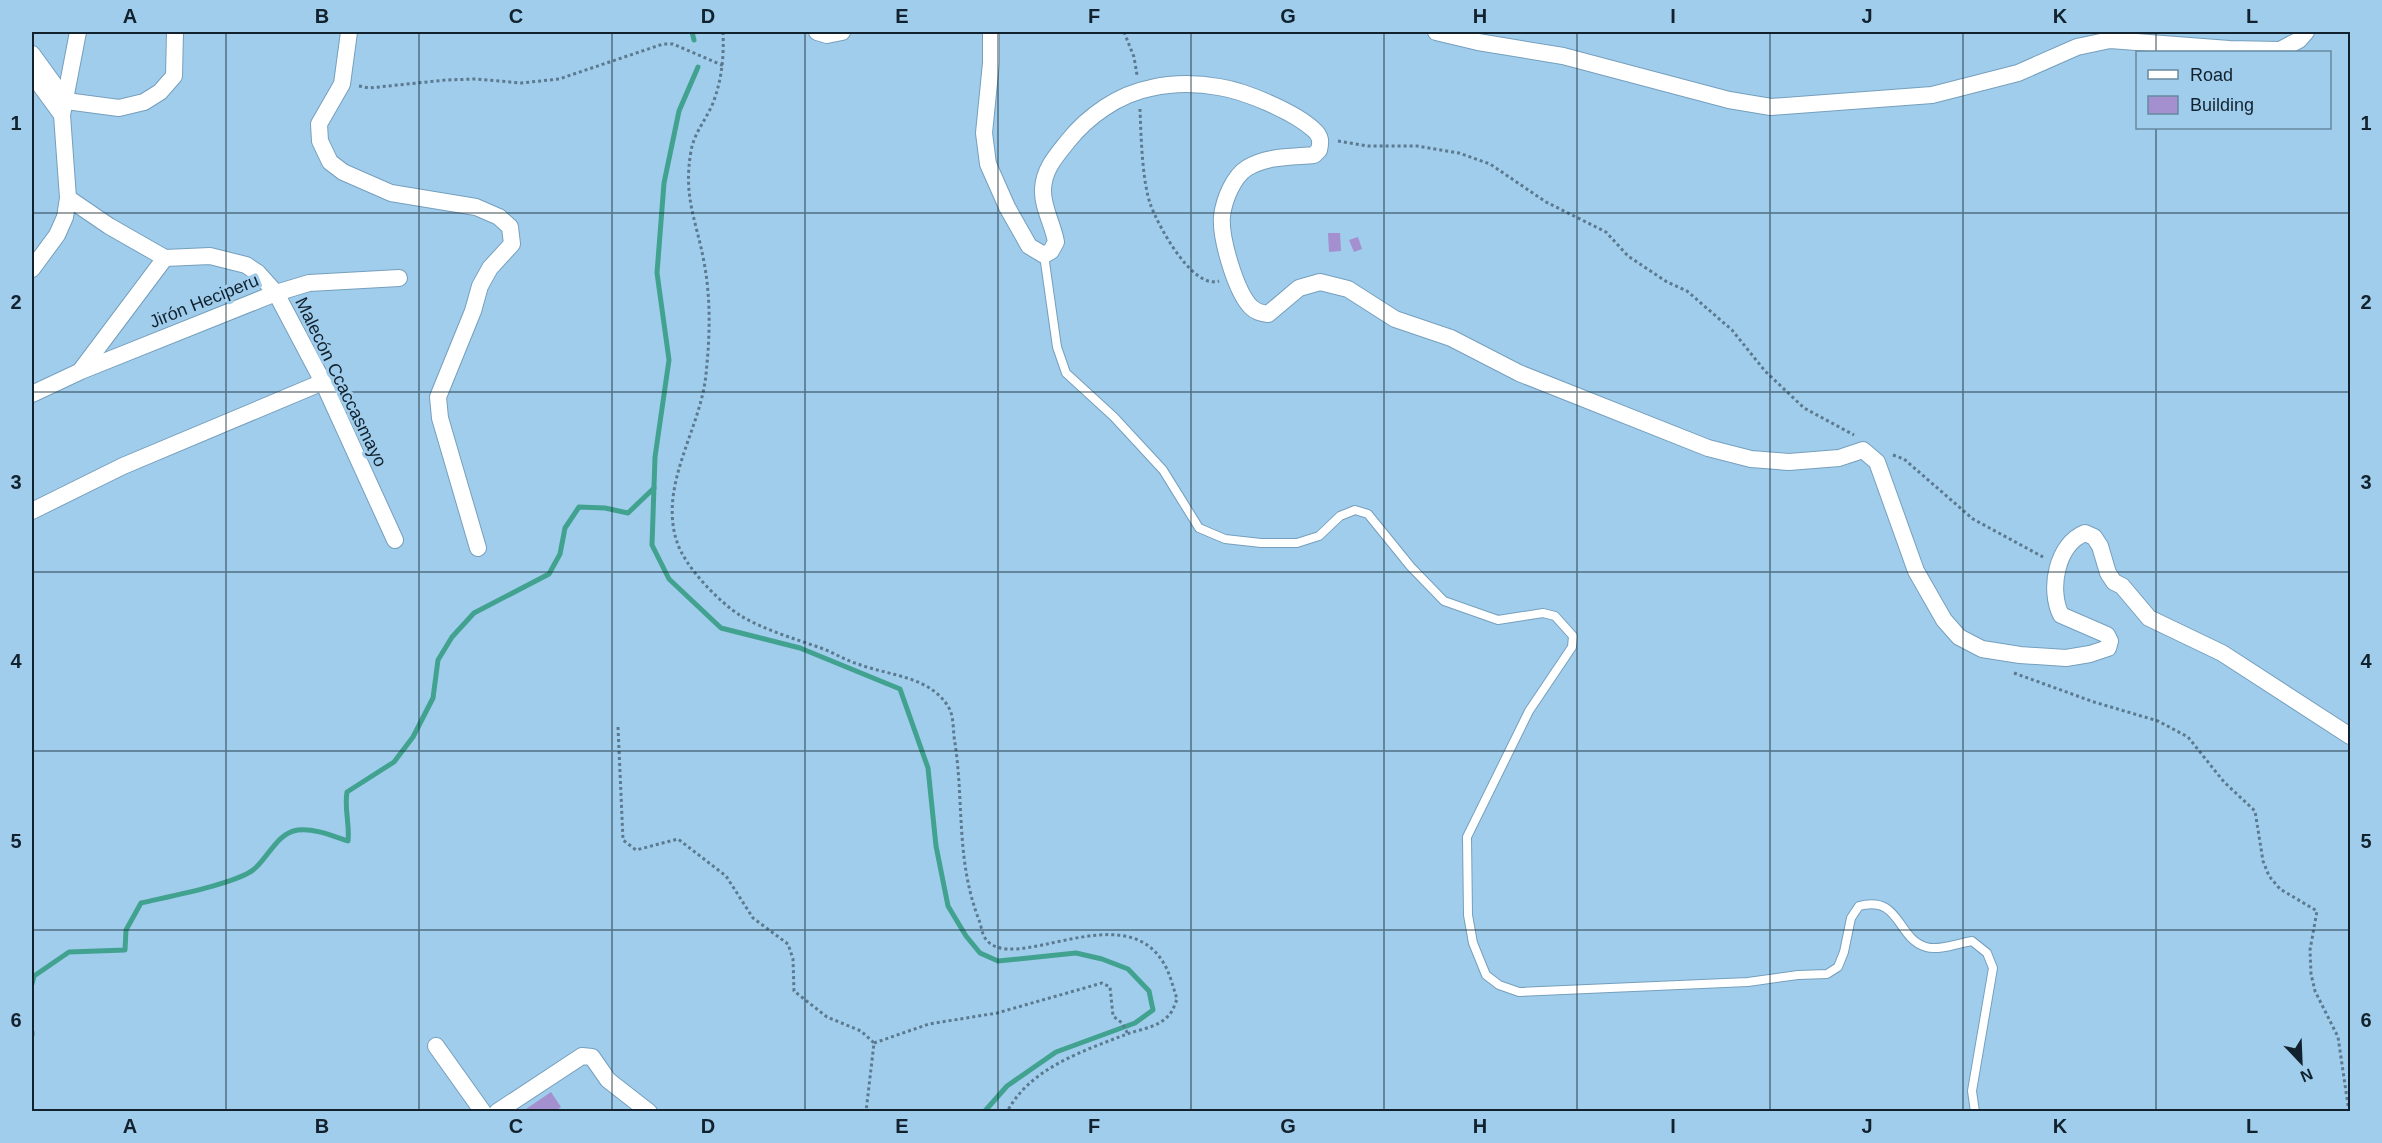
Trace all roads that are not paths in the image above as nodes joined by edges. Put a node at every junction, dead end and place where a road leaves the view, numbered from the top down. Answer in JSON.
{"nodes":[{"id":1,"x":78,"y":32,"type":"edge"},
{"id":2,"x":175,"y":32,"type":"edge"},
{"id":3,"x":349,"y":32,"type":"edge"},
{"id":4,"x":817,"y":32,"type":"edge"},
{"id":5,"x":842,"y":32,"type":"edge"},
{"id":6,"x":991,"y":32,"type":"edge"},
{"id":7,"x":1436,"y":32,"type":"edge"},
{"id":8,"x":2306,"y":32,"type":"edge"},
{"id":9,"x":32,"y":54,"type":"edge"},
{"id":10,"x":32,"y":74,"type":"edge"},
{"id":11,"x":64,"y":108,"type":"junction"},
{"id":12,"x":68,"y":198,"type":"junction"},
{"id":13,"x":1044,"y":255,"type":"junction"},
{"id":14,"x":165,"y":258,"type":"junction"},
{"id":15,"x":32,"y":269,"type":"edge"},
{"id":16,"x":399,"y":278,"type":"dead end"},
{"id":17,"x":276,"y":293,"type":"junction"},
{"id":18,"x":81,"y":371,"type":"junction"},
{"id":19,"x":32,"y":379,"type":"edge"},
{"id":20,"x":323,"y":382,"type":"junction"},
{"id":21,"x":54,"y":384,"type":"junction"},
{"id":22,"x":32,"y":394,"type":"edge"},
{"id":23,"x":32,"y":511,"type":"edge"},
{"id":24,"x":395,"y":540,"type":"dead end"},
{"id":25,"x":478,"y":548,"type":"dead end"},
{"id":26,"x":2350,"y":736,"type":"edge"},
{"id":27,"x":436,"y":1046,"type":"dead end"},
{"id":28,"x":483,"y":1112,"type":"edge"},
{"id":29,"x":497,"y":1112,"type":"edge"},
{"id":30,"x":649,"y":1112,"type":"edge"},
{"id":31,"x":1975,"y":1112,"type":"edge"}],
"edges":[{"from":1,"to":11,"type":"street"},
{"from":2,"to":11,"type":"street"},
{"from":3,"to":25,"type":"street"},
{"from":4,"to":5,"type":"street"},
{"from":6,"to":13,"type":"street"},
{"from":7,"to":8,"type":"street"},
{"from":9,"to":11,"type":"street"},
{"from":10,"to":11,"type":"street"},
{"from":11,"to":12,"type":"street"},
{"from":12,"to":14,"type":"street"},
{"from":12,"to":15,"type":"street"},
{"from":13,"to":26,"type":"street"},
{"from":13,"to":31,"type":"lane"},
{"from":14,"to":17,"type":"street","name":"Malecón Ccaccasmayo"},
{"from":14,"to":18,"type":"street"},
{"from":16,"to":17,"type":"street","name":"Jirón Heciperu"},
{"from":17,"to":18,"type":"street","name":"Jirón Heciperu"},
{"from":17,"to":20,"type":"street","name":"Malecón Ccaccasmayo"},
{"from":18,"to":21,"type":"street","name":"Jirón Heciperu"},
{"from":19,"to":21,"type":"street"},
{"from":20,"to":23,"type":"street"},
{"from":20,"to":24,"type":"street","name":"Malecón Ccaccasmayo"},
{"from":21,"to":22,"type":"street","name":"Jirón Heciperu"},
{"from":27,"to":28,"type":"street"},
{"from":29,"to":30,"type":"street"}]}
